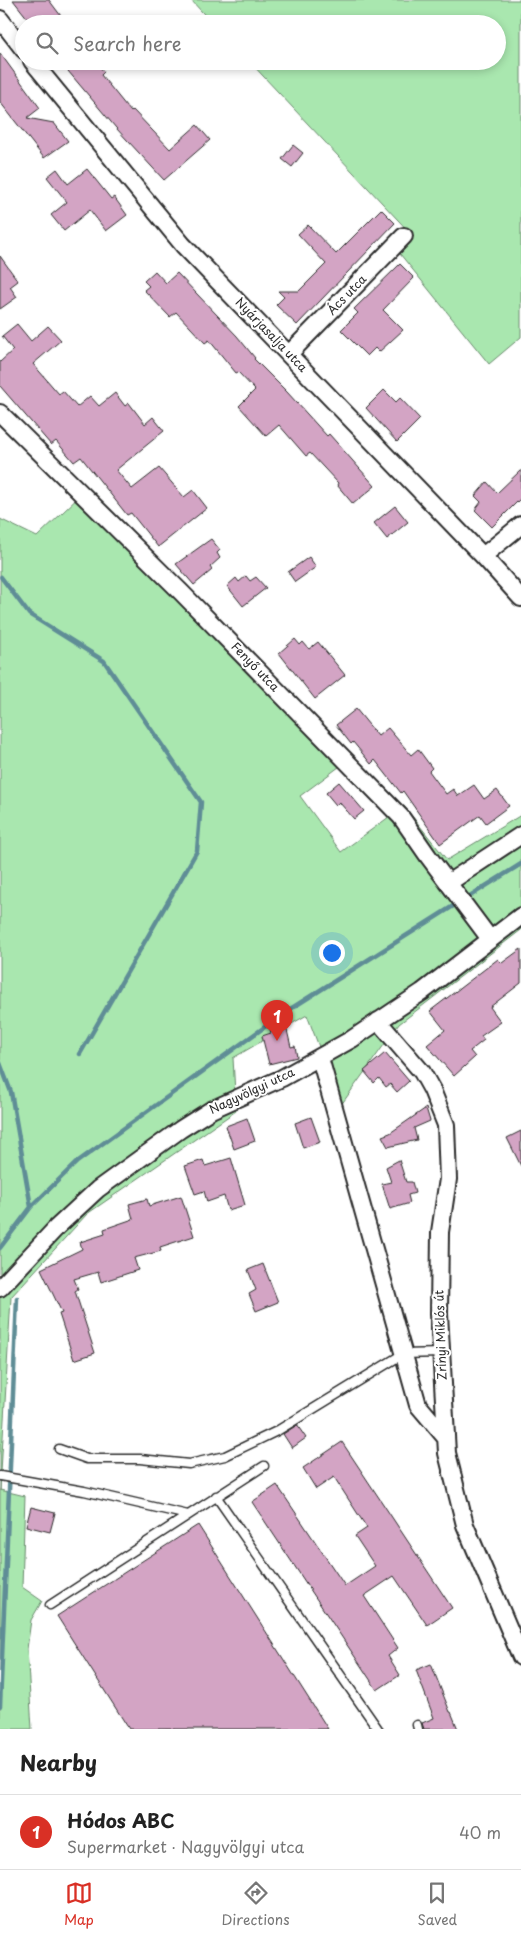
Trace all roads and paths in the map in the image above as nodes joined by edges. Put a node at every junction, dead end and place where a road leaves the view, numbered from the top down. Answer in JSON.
{"nodes":[{"id":1,"x":0,"y":18,"type":"edge"},
{"id":2,"x":15,"y":38,"type":"edge"},
{"id":3,"x":39,"y":70,"type":"edge"},
{"id":4,"x":404,"y":236,"type":"dead end"},
{"id":5,"x":289,"y":354,"type":"junction"},
{"id":6,"x":0,"y":413,"type":"edge"},
{"id":7,"x":521,"y":525,"type":"edge"},
{"id":8,"x":483,"y":556,"type":"junction"},
{"id":9,"x":521,"y":598,"type":"edge"},
{"id":10,"x":521,"y":836,"type":"edge"},
{"id":11,"x":457,"y":896,"type":"junction"},
{"id":12,"x":521,"y":916,"type":"edge"},
{"id":13,"x":490,"y":939,"type":"junction"},
{"id":14,"x":378,"y":1021,"type":"junction"},
{"id":15,"x":320,"y":1058,"type":"junction"},
{"id":16,"x":0,"y":1288,"type":"edge"},
{"id":17,"x":441,"y":1353,"type":"junction"},
{"id":18,"x":403,"y":1354,"type":"junction"},
{"id":19,"x":446,"y":1438,"type":"junction"},
{"id":20,"x":58,"y":1449,"type":"dead end"},
{"id":21,"x":264,"y":1466,"type":"dead end"},
{"id":22,"x":0,"y":1476,"type":"edge"},
{"id":23,"x":216,"y":1496,"type":"junction"},
{"id":24,"x":188,"y":1515,"type":"junction"},
{"id":25,"x":50,"y":1605,"type":"dead end"},
{"id":26,"x":521,"y":1657,"type":"edge"},
{"id":27,"x":378,"y":1729,"type":"edge"}],
"edges":[{"from":1,"to":2,"type":"street"},
{"from":3,"to":5,"type":"street","name":"Nyárjasalja utca"},
{"from":4,"to":5,"type":"street","name":"Ács utca"},
{"from":5,"to":8,"type":"street","name":"Nyárjasalja utca"},
{"from":6,"to":11,"type":"street","name":"Fenyő utca"},
{"from":7,"to":8,"type":"street"},
{"from":8,"to":9,"type":"street","name":"Nyárjasalja utca"},
{"from":10,"to":11,"type":"street"},
{"from":11,"to":13,"type":"street","name":"Fenyő utca"},
{"from":12,"to":13,"type":"street","name":"Nagyvölgyi utca"},
{"from":13,"to":14,"type":"street","name":"Nagyvölgyi utca"},
{"from":14,"to":15,"type":"street","name":"Nagyvölgyi utca"},
{"from":14,"to":17,"type":"street","name":"Zrínyi Miklós út"},
{"from":15,"to":16,"type":"street","name":"Nagyvölgyi utca"},
{"from":15,"to":18,"type":"street"},
{"from":17,"to":18,"type":"lane"},
{"from":17,"to":19,"type":"street","name":"Zrínyi Miklós út"},
{"from":18,"to":19,"type":"street"},
{"from":18,"to":20,"type":"lane"},
{"from":19,"to":26,"type":"street","name":"Zrínyi Miklós út"},
{"from":21,"to":23,"type":"lane"},
{"from":22,"to":24,"type":"lane"},
{"from":23,"to":24,"type":"lane"},
{"from":23,"to":27,"type":"lane"},
{"from":24,"to":25,"type":"lane"}]}
